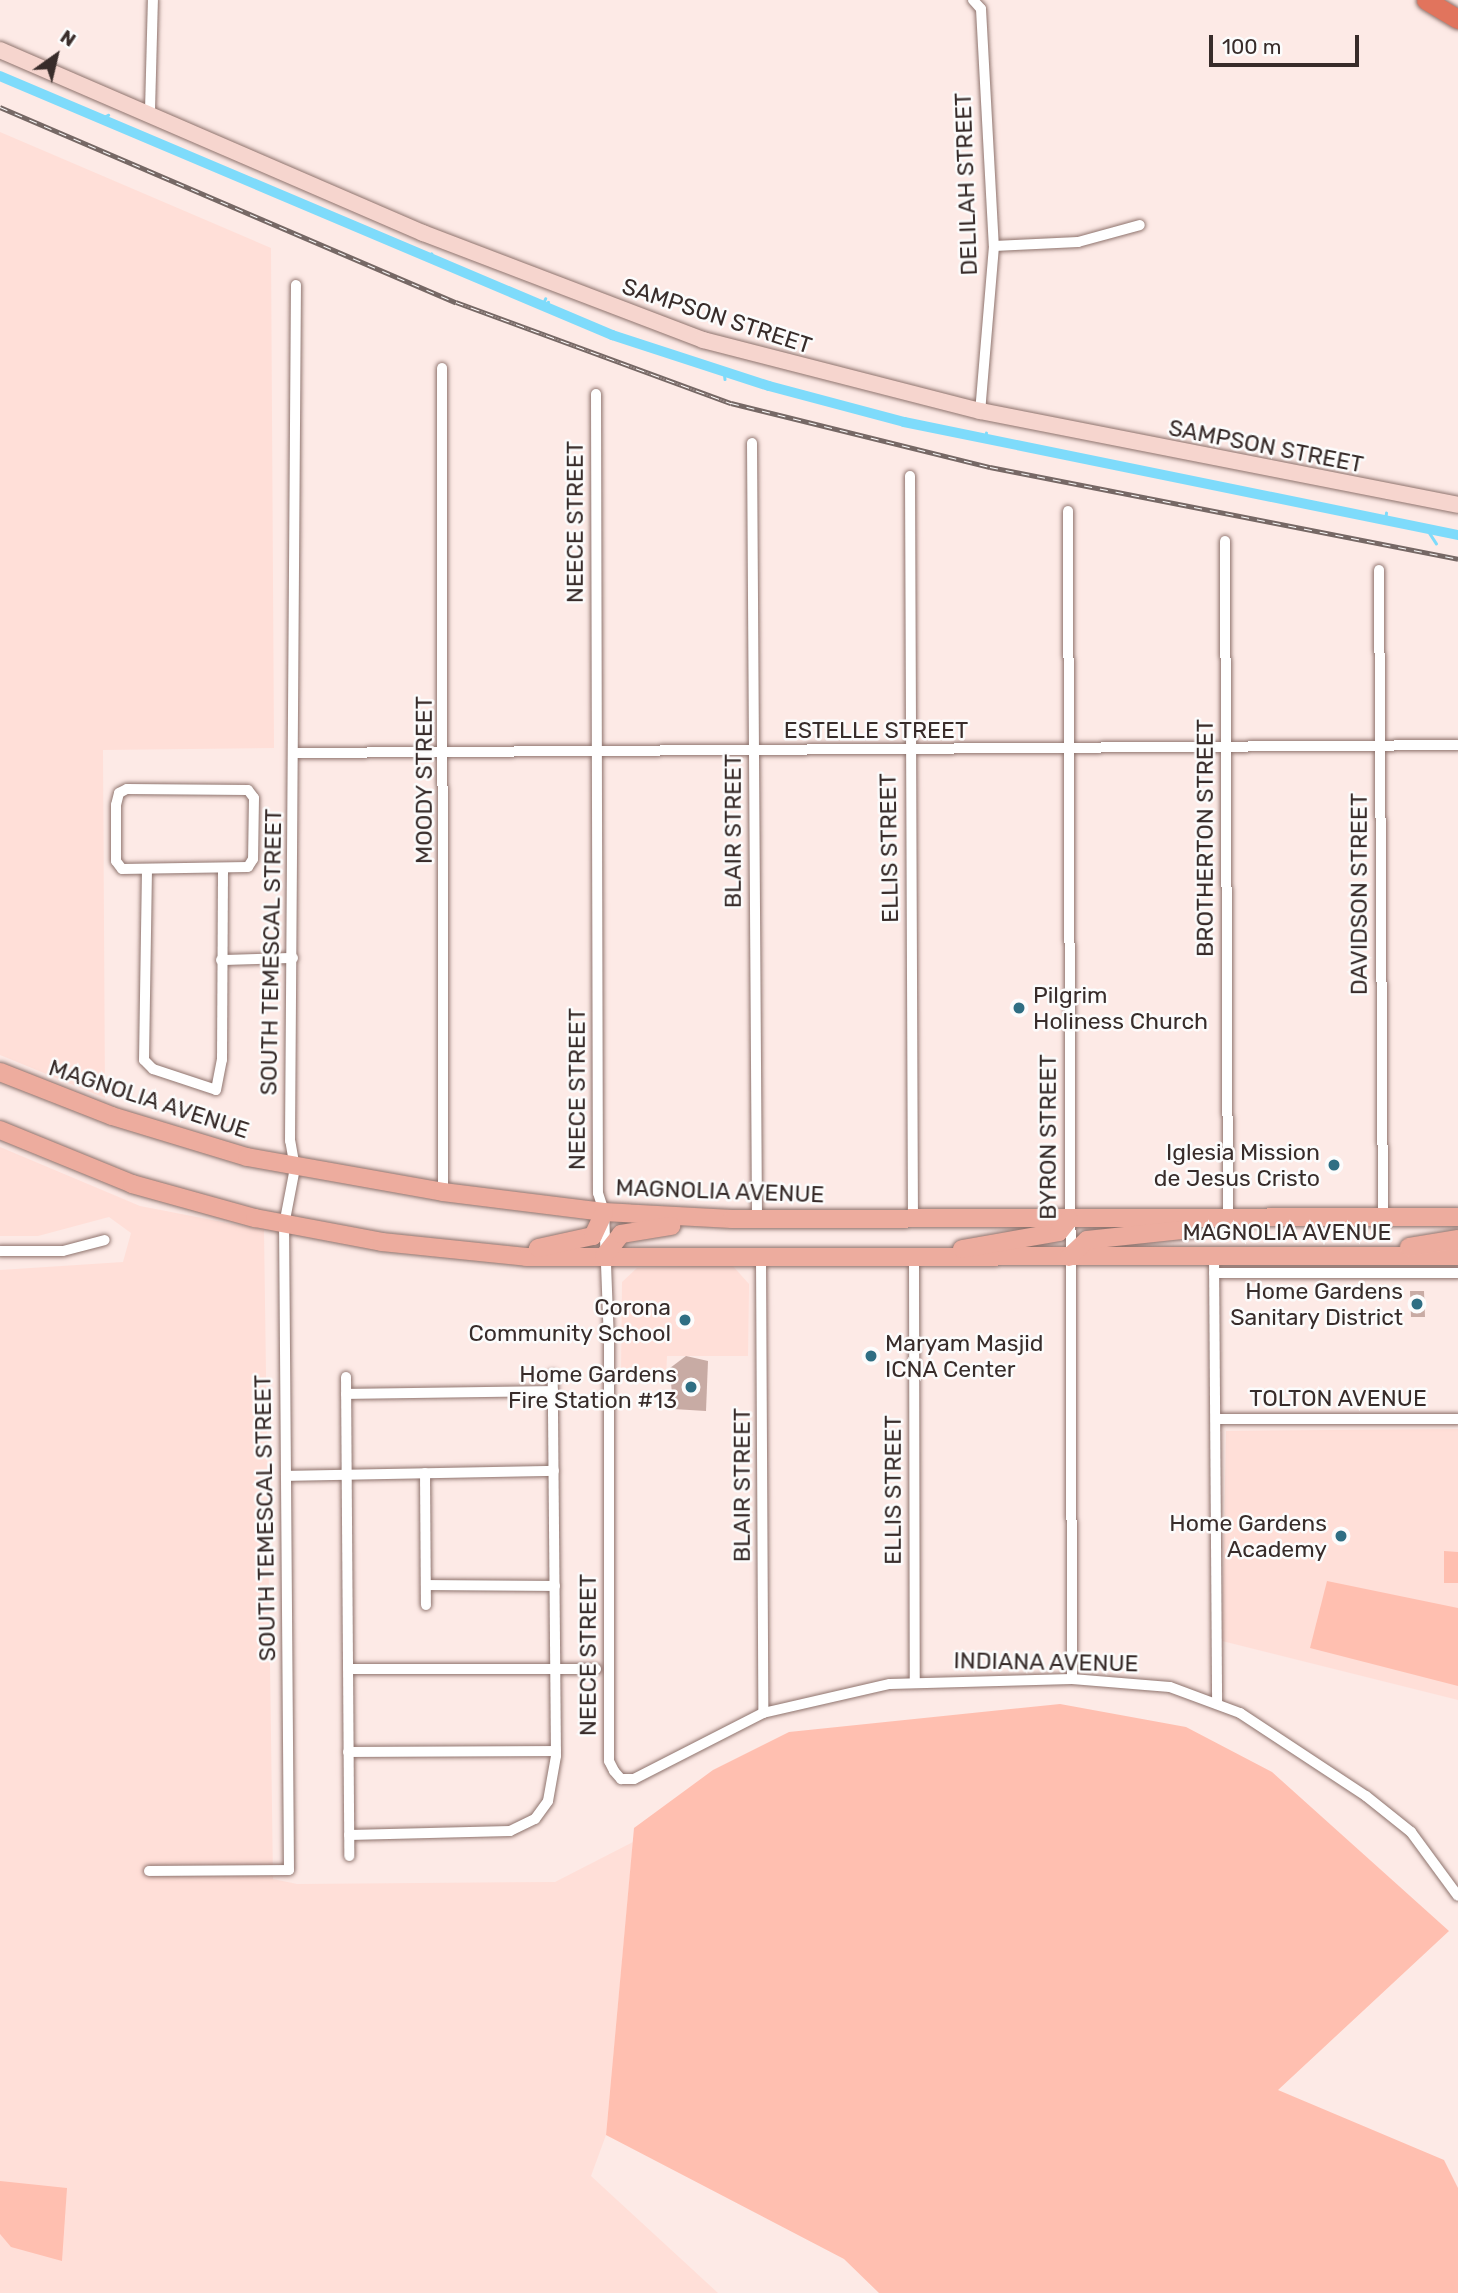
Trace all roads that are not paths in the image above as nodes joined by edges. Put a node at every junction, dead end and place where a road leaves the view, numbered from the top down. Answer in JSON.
{"nodes":[{"id":1,"x":153,"y":0,"type":"edge"},
{"id":2,"x":973,"y":0,"type":"edge"},
{"id":3,"x":1426,"y":0,"type":"edge"},
{"id":4,"x":1458,"y":19,"type":"edge"},
{"id":5,"x":0,"y":50,"type":"edge"},
{"id":6,"x":150,"y":111,"type":"junction"},
{"id":7,"x":1140,"y":225,"type":"dead end"},
{"id":8,"x":994,"y":246,"type":"junction"},
{"id":9,"x":296,"y":285,"type":"dead end"},
{"id":10,"x":442,"y":368,"type":"dead end"},
{"id":11,"x":596,"y":394,"type":"dead end"},
{"id":12,"x":980,"y":411,"type":"junction"},
{"id":13,"x":751,"y":443,"type":"dead end"},
{"id":14,"x":910,"y":476,"type":"dead end"},
{"id":15,"x":1458,"y":505,"type":"edge"},
{"id":16,"x":1068,"y":511,"type":"dead end"},
{"id":17,"x":1225,"y":541,"type":"dead end"},
{"id":18,"x":1379,"y":570,"type":"dead end"},
{"id":19,"x":1458,"y":745,"type":"edge"},
{"id":20,"x":1379,"y":747,"type":"junction"},
{"id":21,"x":1225,"y":748,"type":"junction"},
{"id":22,"x":445,"y":750,"type":"junction"},
{"id":23,"x":909,"y":750,"type":"junction"},
{"id":24,"x":1065,"y":750,"type":"junction"},
{"id":25,"x":596,"y":751,"type":"junction"},
{"id":26,"x":753,"y":752,"type":"junction"},
{"id":27,"x":294,"y":753,"type":"junction"},
{"id":28,"x":223,"y":868,"type":"junction"},
{"id":29,"x":147,"y":869,"type":"junction"},
{"id":30,"x":293,"y":958,"type":"junction"},
{"id":31,"x":221,"y":960,"type":"junction"},
{"id":32,"x":0,"y":1072,"type":"edge"},
{"id":33,"x":0,"y":1130,"type":"edge"},
{"id":34,"x":295,"y":1168,"type":"junction"},
{"id":35,"x":443,"y":1192,"type":"junction"},
{"id":36,"x":604,"y":1212,"type":"junction"},
{"id":37,"x":1458,"y":1217,"type":"edge"},
{"id":38,"x":1383,"y":1218,"type":"junction"},
{"id":39,"x":732,"y":1219,"type":"junction"},
{"id":40,"x":757,"y":1219,"type":"junction"},
{"id":41,"x":1069,"y":1219,"type":"junction"},
{"id":42,"x":1228,"y":1219,"type":"junction"},
{"id":43,"x":914,"y":1220,"type":"junction"},
{"id":44,"x":284,"y":1225,"type":"junction"},
{"id":45,"x":105,"y":1240,"type":"dead end"},
{"id":46,"x":1458,"y":1240,"type":"edge"},
{"id":47,"x":0,"y":1251,"type":"edge"},
{"id":48,"x":490,"y":1254,"type":"junction"},
{"id":49,"x":604,"y":1256,"type":"junction"},
{"id":50,"x":1069,"y":1256,"type":"junction"},
{"id":51,"x":1350,"y":1256,"type":"junction"},
{"id":52,"x":1458,"y":1256,"type":"edge"},
{"id":53,"x":914,"y":1257,"type":"junction"},
{"id":54,"x":761,"y":1258,"type":"junction"},
{"id":55,"x":1214,"y":1265,"type":"junction"},
{"id":56,"x":1458,"y":1273,"type":"edge"},
{"id":57,"x":553,"y":1375,"type":"dead end"},
{"id":58,"x":346,"y":1377,"type":"dead end"},
{"id":59,"x":553,"y":1391,"type":"junction"},
{"id":60,"x":346,"y":1394,"type":"junction"},
{"id":61,"x":1218,"y":1419,"type":"junction"},
{"id":62,"x":1458,"y":1419,"type":"edge"},
{"id":63,"x":554,"y":1471,"type":"junction"},
{"id":64,"x":425,"y":1473,"type":"junction"},
{"id":65,"x":346,"y":1475,"type":"junction"},
{"id":66,"x":286,"y":1476,"type":"junction"},
{"id":67,"x":426,"y":1585,"type":"junction"},
{"id":68,"x":555,"y":1586,"type":"junction"},
{"id":69,"x":426,"y":1605,"type":"dead end"},
{"id":70,"x":555,"y":1667,"type":"junction"},
{"id":71,"x":348,"y":1669,"type":"junction"},
{"id":72,"x":596,"y":1669,"type":"dead end"},
{"id":73,"x":1072,"y":1679,"type":"junction"},
{"id":74,"x":915,"y":1681,"type":"junction"},
{"id":75,"x":1217,"y":1702,"type":"junction"},
{"id":76,"x":763,"y":1713,"type":"junction"},
{"id":77,"x":556,"y":1751,"type":"junction"},
{"id":78,"x":348,"y":1752,"type":"junction"},
{"id":79,"x":621,"y":1779,"type":"joint"},
{"id":80,"x":349,"y":1835,"type":"junction"},
{"id":81,"x":349,"y":1856,"type":"dead end"},
{"id":82,"x":149,"y":1871,"type":"dead end"},
{"id":83,"x":1458,"y":1896,"type":"edge"}],
"edges":[{"from":1,"to":6,"type":"street"},
{"from":2,"to":8,"type":"street","name":"DELILAH STREET"},
{"from":3,"to":4,"type":"highway"},
{"from":5,"to":6,"type":"street","name":"SAMPSON STREET"},
{"from":6,"to":12,"type":"street","name":"SAMPSON STREET"},
{"from":7,"to":8,"type":"street"},
{"from":8,"to":12,"type":"street","name":"DELILAH STREET"},
{"from":9,"to":27,"type":"street","name":"SOUTH TEMESCAL STREET"},
{"from":10,"to":22,"type":"street","name":"MOODY STREET"},
{"from":11,"to":25,"type":"street","name":"NEECE STREET"},
{"from":12,"to":15,"type":"street","name":"SAMPSON STREET"},
{"from":13,"to":26,"type":"street","name":"BLAIR STREET"},
{"from":14,"to":23,"type":"street","name":"ELLIS STREET"},
{"from":16,"to":24,"type":"street","name":"BYRON STREET"},
{"from":17,"to":21,"type":"street","name":"BROTHERTON STREET"},
{"from":18,"to":20,"type":"street","name":"DAVIDSON STREET"},
{"from":19,"to":20,"type":"street","name":"ESTELLE STREET"},
{"from":20,"to":21,"type":"street","name":"ESTELLE STREET"},
{"from":20,"to":38,"type":"street","name":"DAVIDSON STREET"},
{"from":21,"to":24,"type":"street","name":"ESTELLE STREET"},
{"from":21,"to":42,"type":"street","name":"BROTHERTON STREET"},
{"from":22,"to":25,"type":"street","name":"ESTELLE STREET"},
{"from":22,"to":27,"type":"street","name":"ESTELLE STREET"},
{"from":22,"to":35,"type":"street","name":"MOODY STREET"},
{"from":23,"to":24,"type":"street","name":"ESTELLE STREET"},
{"from":23,"to":26,"type":"street","name":"ESTELLE STREET"},
{"from":23,"to":43,"type":"street","name":"ELLIS STREET"},
{"from":24,"to":41,"type":"street","name":"BYRON STREET"},
{"from":25,"to":26,"type":"street","name":"ESTELLE STREET"},
{"from":25,"to":36,"type":"street","name":"NEECE STREET"},
{"from":26,"to":40,"type":"street","name":"BLAIR STREET"},
{"from":27,"to":30,"type":"street","name":"SOUTH TEMESCAL STREET"},
{"from":28,"to":29,"type":"street"},
{"from":28,"to":29,"type":"street"},
{"from":28,"to":31,"type":"street"},
{"from":29,"to":31,"type":"street"},
{"from":30,"to":31,"type":"street"},
{"from":30,"to":34,"type":"street","name":"SOUTH TEMESCAL STREET"},
{"from":32,"to":34,"type":"main road","name":"MAGNOLIA AVENUE"},
{"from":33,"to":44,"type":"main road","name":"MAGNOLIA AVENUE"},
{"from":34,"to":35,"type":"main road","name":"MAGNOLIA AVENUE"},
{"from":34,"to":44,"type":"street","name":"SOUTH TEMESCAL STREET"},
{"from":35,"to":36,"type":"main road","name":"MAGNOLIA AVENUE"},
{"from":36,"to":39,"type":"main road","name":"MAGNOLIA AVENUE"},
{"from":36,"to":48,"type":"main road"},
{"from":36,"to":49,"type":"street","name":"NEECE STREET"},
{"from":37,"to":38,"type":"main road","name":"MAGNOLIA AVENUE"},
{"from":38,"to":42,"type":"main road","name":"MAGNOLIA AVENUE"},
{"from":39,"to":40,"type":"main road","name":"MAGNOLIA AVENUE"},
{"from":39,"to":49,"type":"main road"},
{"from":40,"to":43,"type":"main road","name":"MAGNOLIA AVENUE"},
{"from":41,"to":42,"type":"main road","name":"MAGNOLIA AVENUE"},
{"from":41,"to":43,"type":"main road","name":"MAGNOLIA AVENUE"},
{"from":41,"to":50,"type":"street","name":"BYRON STREET"},
{"from":41,"to":53,"type":"main road"},
{"from":42,"to":50,"type":"main road"},
{"from":44,"to":48,"type":"main road","name":"MAGNOLIA AVENUE"},
{"from":44,"to":66,"type":"street","name":"SOUTH TEMESCAL STREET"},
{"from":45,"to":47,"type":"street"},
{"from":46,"to":51,"type":"main road"},
{"from":48,"to":49,"type":"main road","name":"MAGNOLIA AVENUE"},
{"from":49,"to":54,"type":"main road","name":"MAGNOLIA AVENUE"},
{"from":49,"to":79,"type":"street","name":"NEECE STREET"},
{"from":50,"to":53,"type":"main road","name":"MAGNOLIA AVENUE"},
{"from":50,"to":55,"type":"main road","name":"MAGNOLIA AVENUE"},
{"from":50,"to":73,"type":"street","name":"BYRON STREET"},
{"from":51,"to":52,"type":"main road","name":"MAGNOLIA AVENUE"},
{"from":51,"to":55,"type":"main road","name":"MAGNOLIA AVENUE"},
{"from":53,"to":54,"type":"main road","name":"MAGNOLIA AVENUE"},
{"from":53,"to":74,"type":"street","name":"ELLIS STREET"},
{"from":54,"to":76,"type":"street","name":"BLAIR STREET"},
{"from":55,"to":56,"type":"street","name":"MAGNOLIA AVENUE"},
{"from":55,"to":61,"type":"street"},
{"from":57,"to":59,"type":"street"},
{"from":58,"to":60,"type":"street"},
{"from":59,"to":60,"type":"street"},
{"from":59,"to":63,"type":"street"},
{"from":60,"to":65,"type":"street"},
{"from":61,"to":62,"type":"street","name":"TOLTON AVENUE"},
{"from":61,"to":75,"type":"street"},
{"from":63,"to":64,"type":"street"},
{"from":63,"to":68,"type":"street"},
{"from":64,"to":65,"type":"street"},
{"from":64,"to":67,"type":"street"},
{"from":65,"to":66,"type":"street"},
{"from":65,"to":71,"type":"street"},
{"from":66,"to":82,"type":"street","name":"SOUTH TEMESCAL STREET"},
{"from":67,"to":68,"type":"street"},
{"from":67,"to":69,"type":"street"},
{"from":68,"to":70,"type":"street"},
{"from":70,"to":71,"type":"street"},
{"from":70,"to":72,"type":"street"},
{"from":70,"to":77,"type":"street"},
{"from":71,"to":78,"type":"street"},
{"from":73,"to":74,"type":"street","name":"INDIANA AVENUE"},
{"from":73,"to":75,"type":"street","name":"INDIANA AVENUE"},
{"from":74,"to":76,"type":"street","name":"INDIANA AVENUE"},
{"from":75,"to":83,"type":"street","name":"INDIANA AVENUE"},
{"from":76,"to":79,"type":"street","name":"INDIANA AVENUE"},
{"from":77,"to":78,"type":"street"},
{"from":77,"to":80,"type":"street"},
{"from":78,"to":80,"type":"street"},
{"from":80,"to":81,"type":"street"}]}
